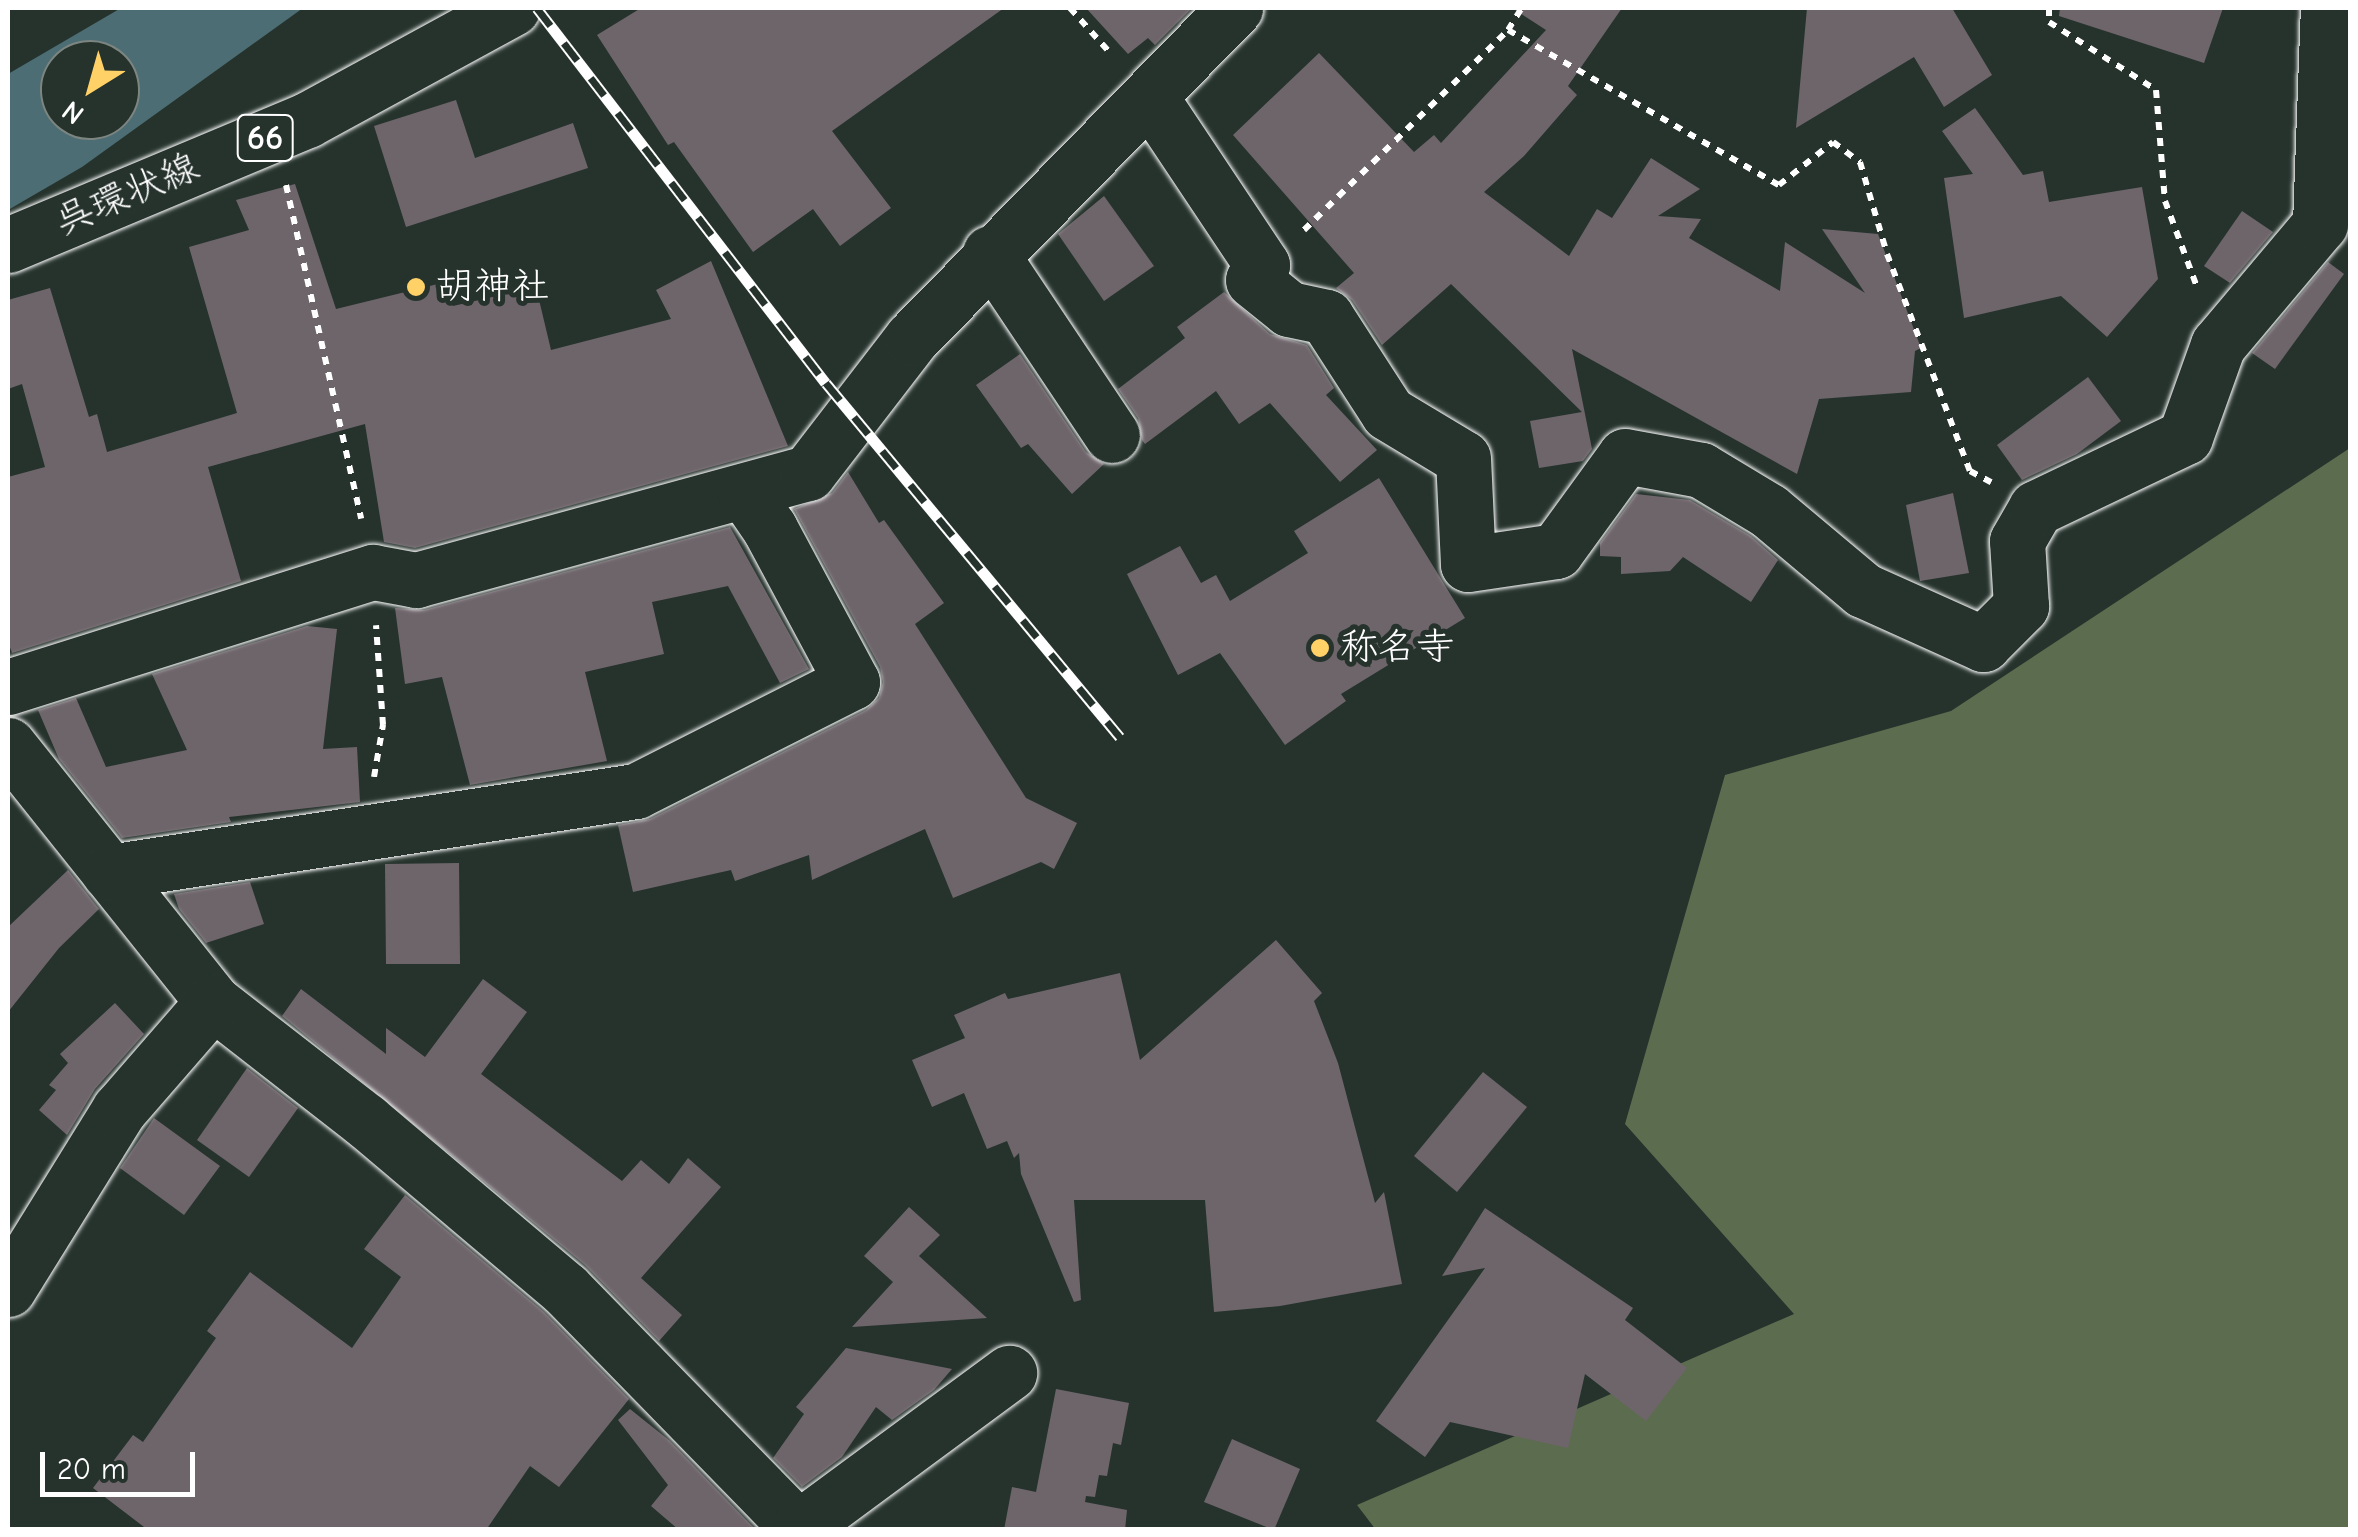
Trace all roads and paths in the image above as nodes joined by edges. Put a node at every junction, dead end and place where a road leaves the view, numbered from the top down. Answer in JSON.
{"nodes":[{"id":1,"x":512,"y":8,"type":"edge"},
{"id":2,"x":1235,"y":8,"type":"edge"},
{"id":3,"x":1522,"y":8,"type":"edge"},
{"id":4,"x":2049,"y":8,"type":"edge"},
{"id":5,"x":2328,"y":8,"type":"edge"},
{"id":6,"x":1508,"y":30,"type":"junction"},
{"id":7,"x":1150,"y":98,"type":"junction"},
{"id":8,"x":274,"y":134,"type":"junction"},
{"id":9,"x":8,"y":245,"type":"edge"},
{"id":10,"x":990,"y":253,"type":"junction"},
{"id":11,"x":1254,"y":280,"type":"junction"},
{"id":12,"x":2218,"y":345,"type":"junction"},
{"id":13,"x":1112,"y":435,"type":"dead end"},
{"id":14,"x":744,"y":491,"type":"junction"},
{"id":15,"x":2036,"y":508,"type":"junction"},
{"id":16,"x":372,"y":572,"type":"junction"},
{"id":17,"x":8,"y":687,"type":"edge"},
{"id":18,"x":8,"y":745,"type":"edge"},
{"id":19,"x":365,"y":832,"type":"junction"},
{"id":20,"x":109,"y":872,"type":"junction"},
{"id":21,"x":213,"y":1002,"type":"junction"},
{"id":22,"x":8,"y":1288,"type":"edge"},
{"id":23,"x":1009,"y":1374,"type":"dead end"},
{"id":24,"x":800,"y":1528,"type":"edge"}],
"edges":[{"from":1,"to":8,"type":"street","name":"呉環状線","number":"66"},
{"from":2,"to":7,"type":"street"},
{"from":3,"to":6,"type":"path"},
{"from":4,"to":12,"type":"path"},
{"from":5,"to":12,"type":"street"},
{"from":6,"to":11,"type":"path"},
{"from":6,"to":15,"type":"path"},
{"from":7,"to":10,"type":"street"},
{"from":7,"to":11,"type":"street"},
{"from":8,"to":9,"type":"street","name":"呉環状線","number":"66"},
{"from":8,"to":16,"type":"path"},
{"from":10,"to":13,"type":"street"},
{"from":10,"to":14,"type":"street"},
{"from":11,"to":15,"type":"street"},
{"from":12,"to":15,"type":"street"},
{"from":14,"to":16,"type":"street"},
{"from":14,"to":19,"type":"street"},
{"from":16,"to":17,"type":"street"},
{"from":16,"to":19,"type":"path"},
{"from":18,"to":20,"type":"street"},
{"from":19,"to":20,"type":"street"},
{"from":20,"to":21,"type":"street"},
{"from":21,"to":22,"type":"street"},
{"from":21,"to":24,"type":"street"},
{"from":23,"to":24,"type":"street"}]}
